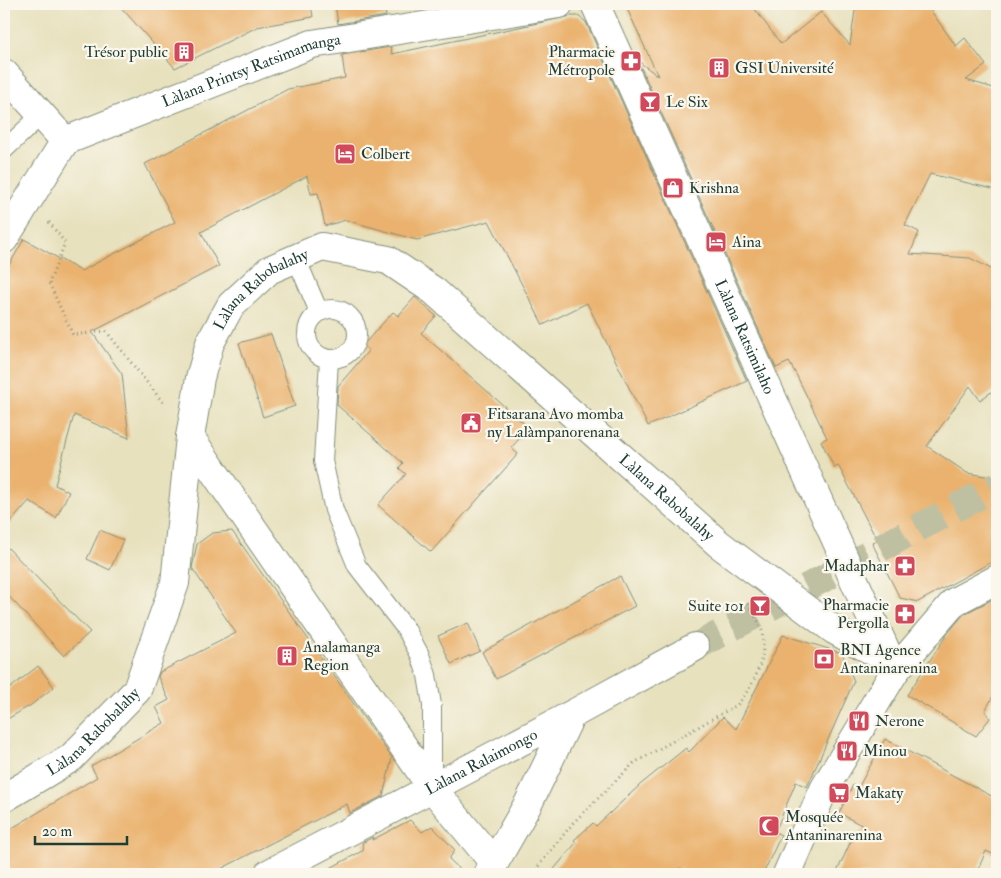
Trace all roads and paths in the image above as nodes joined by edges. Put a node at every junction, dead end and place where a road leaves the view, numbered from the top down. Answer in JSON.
{"nodes":[{"id":1,"x":559,"y":4,"type":"edge"},
{"id":2,"x":595,"y":4,"type":"edge"},
{"id":3,"x":4,"y":73,"type":"edge"},
{"id":4,"x":42,"y":115,"type":"junction"},
{"id":5,"x":65,"y":141,"type":"junction"},
{"id":6,"x":4,"y":150,"type":"edge"},
{"id":7,"x":30,"y":196,"type":"junction"},
{"id":8,"x":4,"y":239,"type":"edge"},
{"id":9,"x":296,"y":258,"type":"junction"},
{"id":10,"x":319,"y":312,"type":"junction"},
{"id":11,"x":329,"y":360,"type":"junction"},
{"id":12,"x":190,"y":436,"type":"junction"},
{"id":13,"x":997,"y":579,"type":"edge"},
{"id":14,"x":744,"y":598,"type":"dead end"},
{"id":15,"x":695,"y":647,"type":"tunnel mouth"},
{"id":16,"x":893,"y":666,"type":"junction"},
{"id":17,"x":571,"y":715,"type":"junction"},
{"id":18,"x":432,"y":788,"type":"junction"},
{"id":19,"x":4,"y":798,"type":"edge"},
{"id":20,"x":491,"y":868,"type":"edge"},
{"id":21,"x":268,"y":874,"type":"edge"},
{"id":22,"x":532,"y":874,"type":"edge"},
{"id":23,"x":787,"y":874,"type":"edge"}],
"edges":[{"from":1,"to":5,"type":"street","name":"Làlana Printsy Ratsimamanga"},
{"from":2,"to":16,"type":"street","name":"Làlana Ratsimilaho"},
{"from":3,"to":4,"type":"street"},
{"from":4,"to":5,"type":"street"},
{"from":4,"to":6,"type":"lane"},
{"from":5,"to":7,"type":"street"},
{"from":7,"to":8,"type":"street"},
{"from":7,"to":12,"type":"path"},
{"from":9,"to":10,"type":"lane"},
{"from":9,"to":12,"type":"street","name":"Làlana Rabobalahy"},
{"from":9,"to":16,"type":"street","name":"Làlana Rabobalahy"},
{"from":10,"to":11,"type":"lane"},
{"from":10,"to":11,"type":"lane"},
{"from":11,"to":18,"type":"lane"},
{"from":12,"to":18,"type":"street"},
{"from":12,"to":19,"type":"street","name":"Làlana Rabobalahy"},
{"from":13,"to":16,"type":"street"},
{"from":14,"to":22,"type":"path"},
{"from":15,"to":17,"type":"street","name":"Làlana Ralaimongo"},
{"from":16,"to":23,"type":"street"},
{"from":17,"to":18,"type":"street","name":"Làlana Ralaimongo"},
{"from":17,"to":20,"type":"street"},
{"from":18,"to":20,"type":"street"},
{"from":18,"to":21,"type":"street","name":"Làlana Ralaimongo"}]}
